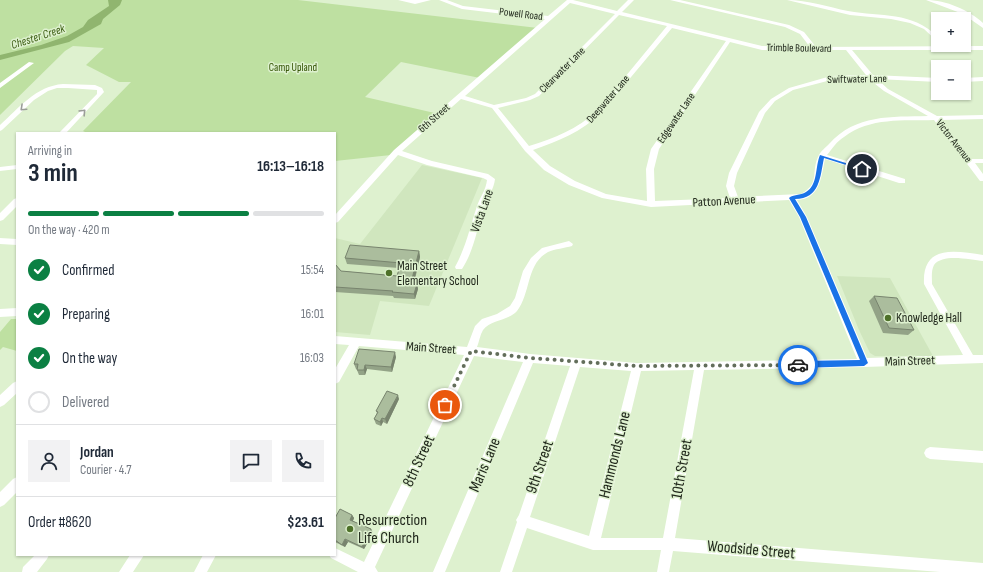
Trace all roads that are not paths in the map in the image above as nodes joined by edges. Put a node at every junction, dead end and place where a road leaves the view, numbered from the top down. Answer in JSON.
{"nodes":[{"id":1,"x":401,"y":0,"type":"edge"},
{"id":2,"x":428,"y":0,"type":"edge"},
{"id":3,"x":482,"y":0,"type":"edge"},
{"id":4,"x":578,"y":0,"type":"edge"},
{"id":5,"x":631,"y":0,"type":"edge"},
{"id":6,"x":673,"y":0,"type":"edge"},
{"id":7,"x":790,"y":0,"type":"edge"},
{"id":8,"x":832,"y":0,"type":"edge"},
{"id":9,"x":929,"y":0,"type":"edge"},
{"id":10,"x":444,"y":1,"type":"edge"},
{"id":11,"x":569,"y":1,"type":"edge"},
{"id":12,"x":479,"y":6,"type":"junction"},
{"id":13,"x":827,"y":8,"type":"junction"},
{"id":14,"x":619,"y":12,"type":"junction"},
{"id":15,"x":551,"y":16,"type":"junction"},
{"id":16,"x":980,"y":20,"type":"edge"},
{"id":17,"x":671,"y":25,"type":"junction"},
{"id":18,"x":983,"y":26,"type":"edge"},
{"id":19,"x":931,"y":33,"type":"edge"},
{"id":20,"x":729,"y":40,"type":"junction"},
{"id":21,"x":931,"y":46,"type":"edge"},
{"id":22,"x":971,"y":47,"type":"edge"},
{"id":23,"x":814,"y":48,"type":"junction"},
{"id":24,"x":847,"y":48,"type":"junction"},
{"id":25,"x":983,"y":48,"type":"edge"},
{"id":26,"x":31,"y":63,"type":"dead end"},
{"id":27,"x":871,"y":77,"type":"junction"},
{"id":28,"x":983,"y":79,"type":"edge"},
{"id":29,"x":931,"y":80,"type":"edge"},
{"id":30,"x":971,"y":80,"type":"edge"},
{"id":31,"x":0,"y":86,"type":"edge"},
{"id":32,"x":459,"y":96,"type":"junction"},
{"id":33,"x":494,"y":107,"type":"junction"},
{"id":34,"x":983,"y":117,"type":"edge"},
{"id":35,"x":936,"y":118,"type":"junction"},
{"id":36,"x":0,"y":129,"type":"edge"},
{"id":37,"x":63,"y":132,"type":"edge"},
{"id":38,"x":528,"y":149,"type":"junction"},
{"id":39,"x":396,"y":152,"type":"junction"},
{"id":40,"x":822,"y":156,"type":"junction"},
{"id":41,"x":969,"y":161,"type":"junction"},
{"id":42,"x":983,"y":161,"type":"edge"},
{"id":43,"x":16,"y":167,"type":"edge"},
{"id":44,"x":0,"y":169,"type":"edge"},
{"id":45,"x":983,"y":179,"type":"edge"},
{"id":46,"x":902,"y":181,"type":"dead end"},
{"id":47,"x":792,"y":198,"type":"junction"},
{"id":48,"x":735,"y":200,"type":"junction"},
{"id":49,"x":16,"y":202,"type":"edge"},
{"id":50,"x":651,"y":204,"type":"junction"},
{"id":51,"x":0,"y":218,"type":"edge"},
{"id":52,"x":336,"y":219,"type":"edge"},
{"id":53,"x":0,"y":241,"type":"edge"},
{"id":54,"x":16,"y":242,"type":"edge"},
{"id":55,"x":569,"y":244,"type":"dead end"},
{"id":56,"x":983,"y":258,"type":"edge"},
{"id":57,"x":459,"y":267,"type":"dead end"},
{"id":58,"x":16,"y":312,"type":"edge"},
{"id":59,"x":0,"y":313,"type":"edge"},
{"id":60,"x":336,"y":340,"type":"edge"},
{"id":61,"x":356,"y":342,"type":"junction"},
{"id":62,"x":471,"y":351,"type":"junction"},
{"id":63,"x":530,"y":358,"type":"junction"},
{"id":64,"x":970,"y":359,"type":"junction"},
{"id":65,"x":983,"y":359,"type":"edge"},
{"id":66,"x":576,"y":362,"type":"junction"},
{"id":67,"x":864,"y":363,"type":"junction"},
{"id":68,"x":637,"y":366,"type":"junction"},
{"id":69,"x":700,"y":366,"type":"junction"},
{"id":70,"x":336,"y":377,"type":"edge"},
{"id":71,"x":16,"y":388,"type":"edge"},
{"id":72,"x":0,"y":402,"type":"edge"},
{"id":73,"x":930,"y":453,"type":"dead end"},
{"id":74,"x":983,"y":457,"type":"edge"},
{"id":75,"x":16,"y":485,"type":"edge"},
{"id":76,"x":0,"y":501,"type":"edge"},
{"id":77,"x":522,"y":520,"type":"junction"},
{"id":78,"x":593,"y":544,"type":"junction"},
{"id":79,"x":668,"y":544,"type":"junction"},
{"id":80,"x":336,"y":555,"type":"edge"},
{"id":81,"x":42,"y":556,"type":"edge"},
{"id":82,"x":137,"y":556,"type":"edge"},
{"id":83,"x":209,"y":556,"type":"edge"},
{"id":84,"x":983,"y":569,"type":"edge"},
{"id":85,"x":368,"y":571,"type":"edge"},
{"id":86,"x":28,"y":572,"type":"edge"},
{"id":87,"x":125,"y":572,"type":"edge"},
{"id":88,"x":200,"y":572,"type":"edge"},
{"id":89,"x":439,"y":572,"type":"edge"},
{"id":90,"x":506,"y":572,"type":"edge"},
{"id":91,"x":663,"y":572,"type":"edge"}],
"edges":[{"from":1,"to":2,"type":"street"},
{"from":3,"to":12,"type":"street"},
{"from":4,"to":14,"type":"street","name":"Trimble Boulevard"},
{"from":5,"to":14,"type":"street","name":"Clearwater Lane"},
{"from":6,"to":23,"type":"street"},
{"from":7,"to":13,"type":"street"},
{"from":8,"to":13,"type":"street"},
{"from":9,"to":16,"type":"street"},
{"from":10,"to":12,"type":"street","name":"Powell Road"},
{"from":10,"to":15,"type":"street","name":"Powell Road"},
{"from":11,"to":14,"type":"street","name":"Trimble Boulevard"},
{"from":11,"to":15,"type":"street","name":"6th Street"},
{"from":12,"to":15,"type":"street","name":"Powell Road"},
{"from":13,"to":19,"type":"street"},
{"from":14,"to":17,"type":"street","name":"Trimble Boulevard"},
{"from":14,"to":33,"type":"street","name":"Clearwater Lane"},
{"from":15,"to":32,"type":"street","name":"6th Street"},
{"from":16,"to":18,"type":"street"},
{"from":17,"to":20,"type":"street","name":"Trimble Boulevard"},
{"from":17,"to":38,"type":"street","name":"Deepwater Lane"},
{"from":20,"to":23,"type":"street","name":"Trimble Boulevard"},
{"from":20,"to":50,"type":"street","name":"Edgewater Lane"},
{"from":21,"to":24,"type":"street","name":"Trimble Boulevard"},
{"from":22,"to":25,"type":"street","name":"Trimble Boulevard"},
{"from":23,"to":24,"type":"street","name":"Trimble Boulevard"},
{"from":24,"to":27,"type":"street","name":"Victor Avenue"},
{"from":26,"to":31,"type":"street"},
{"from":27,"to":29,"type":"street","name":"Swiftwater Lane"},
{"from":27,"to":35,"type":"street","name":"Victor Avenue"},
{"from":27,"to":48,"type":"street","name":"Swiftwater Lane"},
{"from":28,"to":30,"type":"street"},
{"from":32,"to":33,"type":"street"},
{"from":32,"to":39,"type":"street","name":"6th Street"},
{"from":33,"to":38,"type":"street","name":"Patton Avenue"},
{"from":34,"to":35,"type":"street"},
{"from":35,"to":40,"type":"street"},
{"from":35,"to":41,"type":"street","name":"Victor Avenue"},
{"from":37,"to":36,"type":"street","one_way":true},
{"from":38,"to":50,"type":"street","name":"Patton Avenue"},
{"from":39,"to":52,"type":"street","name":"6th Street"},
{"from":39,"to":57,"type":"street","name":"Vista Lane"},
{"from":40,"to":46,"type":"street"},
{"from":40,"to":47,"type":"street","name":"Patton Avenue"},
{"from":41,"to":42,"type":"street"},
{"from":41,"to":45,"type":"street","name":"Victor Avenue"},
{"from":43,"to":44,"type":"street"},
{"from":47,"to":48,"type":"street","name":"Patton Avenue"},
{"from":47,"to":67,"type":"street"},
{"from":48,"to":50,"type":"street","name":"Patton Avenue"},
{"from":49,"to":51,"type":"street"},
{"from":53,"to":54,"type":"street"},
{"from":55,"to":62,"type":"street","name":"8th Street"},
{"from":56,"to":64,"type":"street"},
{"from":58,"to":59,"type":"street"},
{"from":60,"to":61,"type":"street","name":"Main Street"},
{"from":61,"to":62,"type":"street","name":"Main Street"},
{"from":61,"to":70,"type":"street"},
{"from":62,"to":63,"type":"street","name":"Main Street"},
{"from":62,"to":85,"type":"street","name":"8th Street"},
{"from":63,"to":66,"type":"street","name":"Main Street"},
{"from":63,"to":89,"type":"street","name":"Maris Lane"},
{"from":64,"to":65,"type":"street","name":"Main Street"},
{"from":64,"to":67,"type":"street","name":"Main Street"},
{"from":66,"to":68,"type":"street","name":"Main Street"},
{"from":66,"to":77,"type":"street","name":"9th Street"},
{"from":67,"to":69,"type":"street","name":"Main Street"},
{"from":68,"to":69,"type":"street","name":"Main Street"},
{"from":68,"to":78,"type":"street","name":"Hammonds Lane"},
{"from":69,"to":79,"type":"street","name":"10th Street"},
{"from":71,"to":72,"type":"street"},
{"from":73,"to":74,"type":"street"},
{"from":75,"to":76,"type":"street"},
{"from":77,"to":78,"type":"street","name":"Woodside Street"},
{"from":77,"to":90,"type":"street","name":"9th Street"},
{"from":78,"to":79,"type":"street","name":"Woodside Street"},
{"from":79,"to":84,"type":"street","name":"Woodside Street"},
{"from":79,"to":91,"type":"street","name":"10th Street"},
{"from":80,"to":85,"type":"street"},
{"from":81,"to":86,"type":"street"},
{"from":82,"to":87,"type":"street"},
{"from":83,"to":88,"type":"street"}]}
